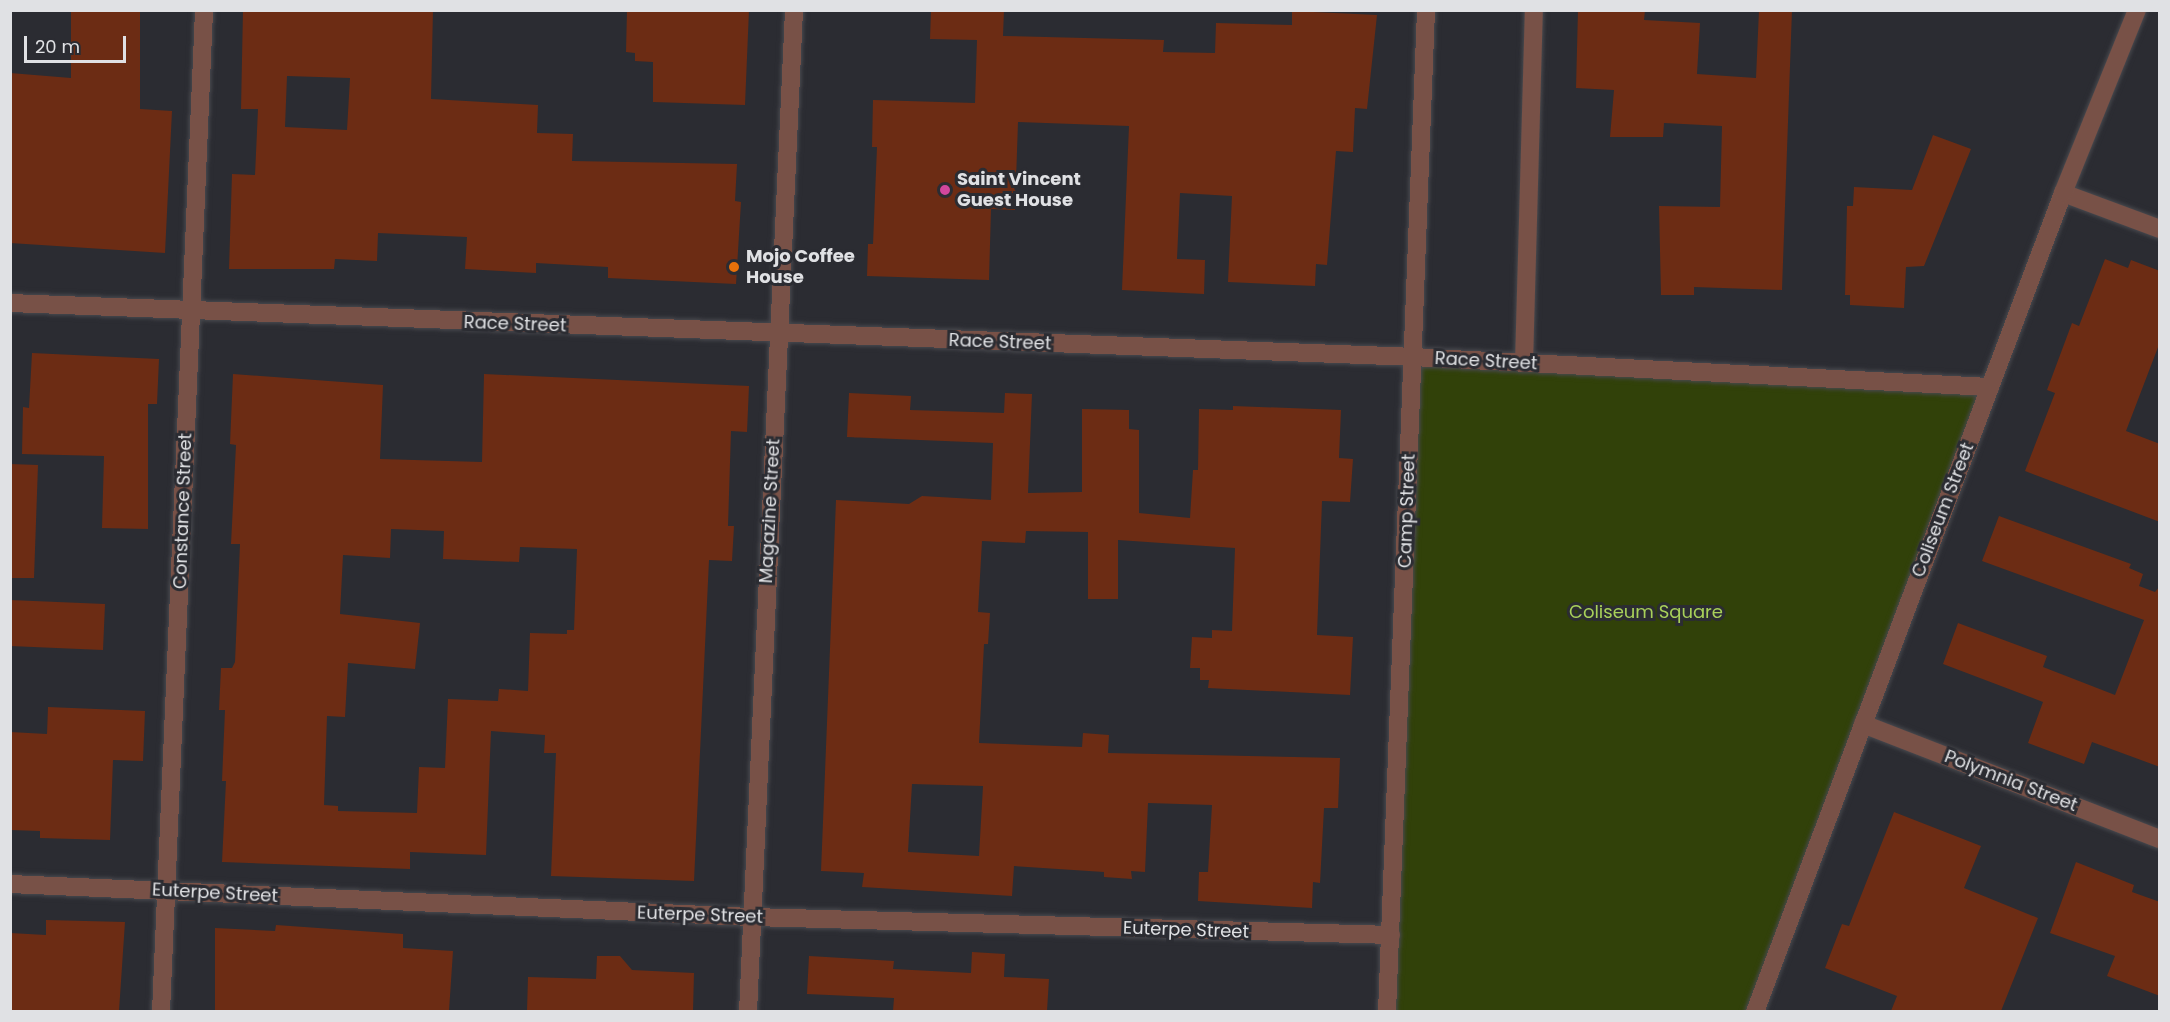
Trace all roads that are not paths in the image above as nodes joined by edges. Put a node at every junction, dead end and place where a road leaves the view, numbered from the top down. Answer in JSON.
{"nodes":[{"id":1,"x":204,"y":10,"type":"edge"},
{"id":2,"x":794,"y":10,"type":"edge"},
{"id":3,"x":1426,"y":10,"type":"edge"},
{"id":4,"x":1534,"y":10,"type":"edge"},
{"id":5,"x":2137,"y":10,"type":"edge"},
{"id":6,"x":2063,"y":193,"type":"junction"},
{"id":7,"x":2160,"y":229,"type":"edge"},
{"id":8,"x":10,"y":303,"type":"edge"},
{"id":9,"x":192,"y":311,"type":"junction"},
{"id":10,"x":778,"y":335,"type":"junction"},
{"id":11,"x":1413,"y":357,"type":"junction"},
{"id":12,"x":1524,"y":363,"type":"junction"},
{"id":13,"x":1990,"y":387,"type":"junction"},
{"id":14,"x":1863,"y":724,"type":"junction"},
{"id":15,"x":2160,"y":838,"type":"edge"},
{"id":16,"x":10,"y":884,"type":"edge"},
{"id":17,"x":166,"y":891,"type":"junction"},
{"id":18,"x":752,"y":917,"type":"junction"},
{"id":19,"x":1391,"y":935,"type":"junction"},
{"id":20,"x":161,"y":1011,"type":"edge"},
{"id":21,"x":748,"y":1011,"type":"edge"},
{"id":22,"x":1387,"y":1011,"type":"edge"},
{"id":23,"x":1755,"y":1011,"type":"edge"}],
"edges":[{"from":1,"to":9,"type":"street","name":"Constance Street"},
{"from":2,"to":10,"type":"street","name":"Magazine Street"},
{"from":3,"to":11,"type":"street","name":"Camp Street"},
{"from":4,"to":12,"type":"street"},
{"from":5,"to":6,"type":"street","name":"Coliseum Street"},
{"from":6,"to":7,"type":"street"},
{"from":6,"to":13,"type":"street","name":"Coliseum Street"},
{"from":8,"to":9,"type":"street","name":"Race Street"},
{"from":9,"to":10,"type":"street","name":"Race Street"},
{"from":9,"to":17,"type":"street","name":"Constance Street"},
{"from":10,"to":11,"type":"street","name":"Race Street"},
{"from":10,"to":18,"type":"street","name":"Magazine Street"},
{"from":11,"to":12,"type":"street","name":"Race Street"},
{"from":11,"to":19,"type":"street","name":"Camp Street"},
{"from":12,"to":13,"type":"street","name":"Race Street"},
{"from":13,"to":14,"type":"street","name":"Coliseum Street"},
{"from":14,"to":15,"type":"street","name":"Polymnia Street"},
{"from":14,"to":23,"type":"street","name":"Coliseum Street"},
{"from":16,"to":17,"type":"street","name":"Euterpe Street"},
{"from":17,"to":18,"type":"street","name":"Euterpe Street"},
{"from":17,"to":20,"type":"street","name":"Constance Street"},
{"from":18,"to":19,"type":"street","name":"Euterpe Street"},
{"from":18,"to":21,"type":"street","name":"Magazine Street"},
{"from":19,"to":22,"type":"street","name":"Camp Street"}]}
